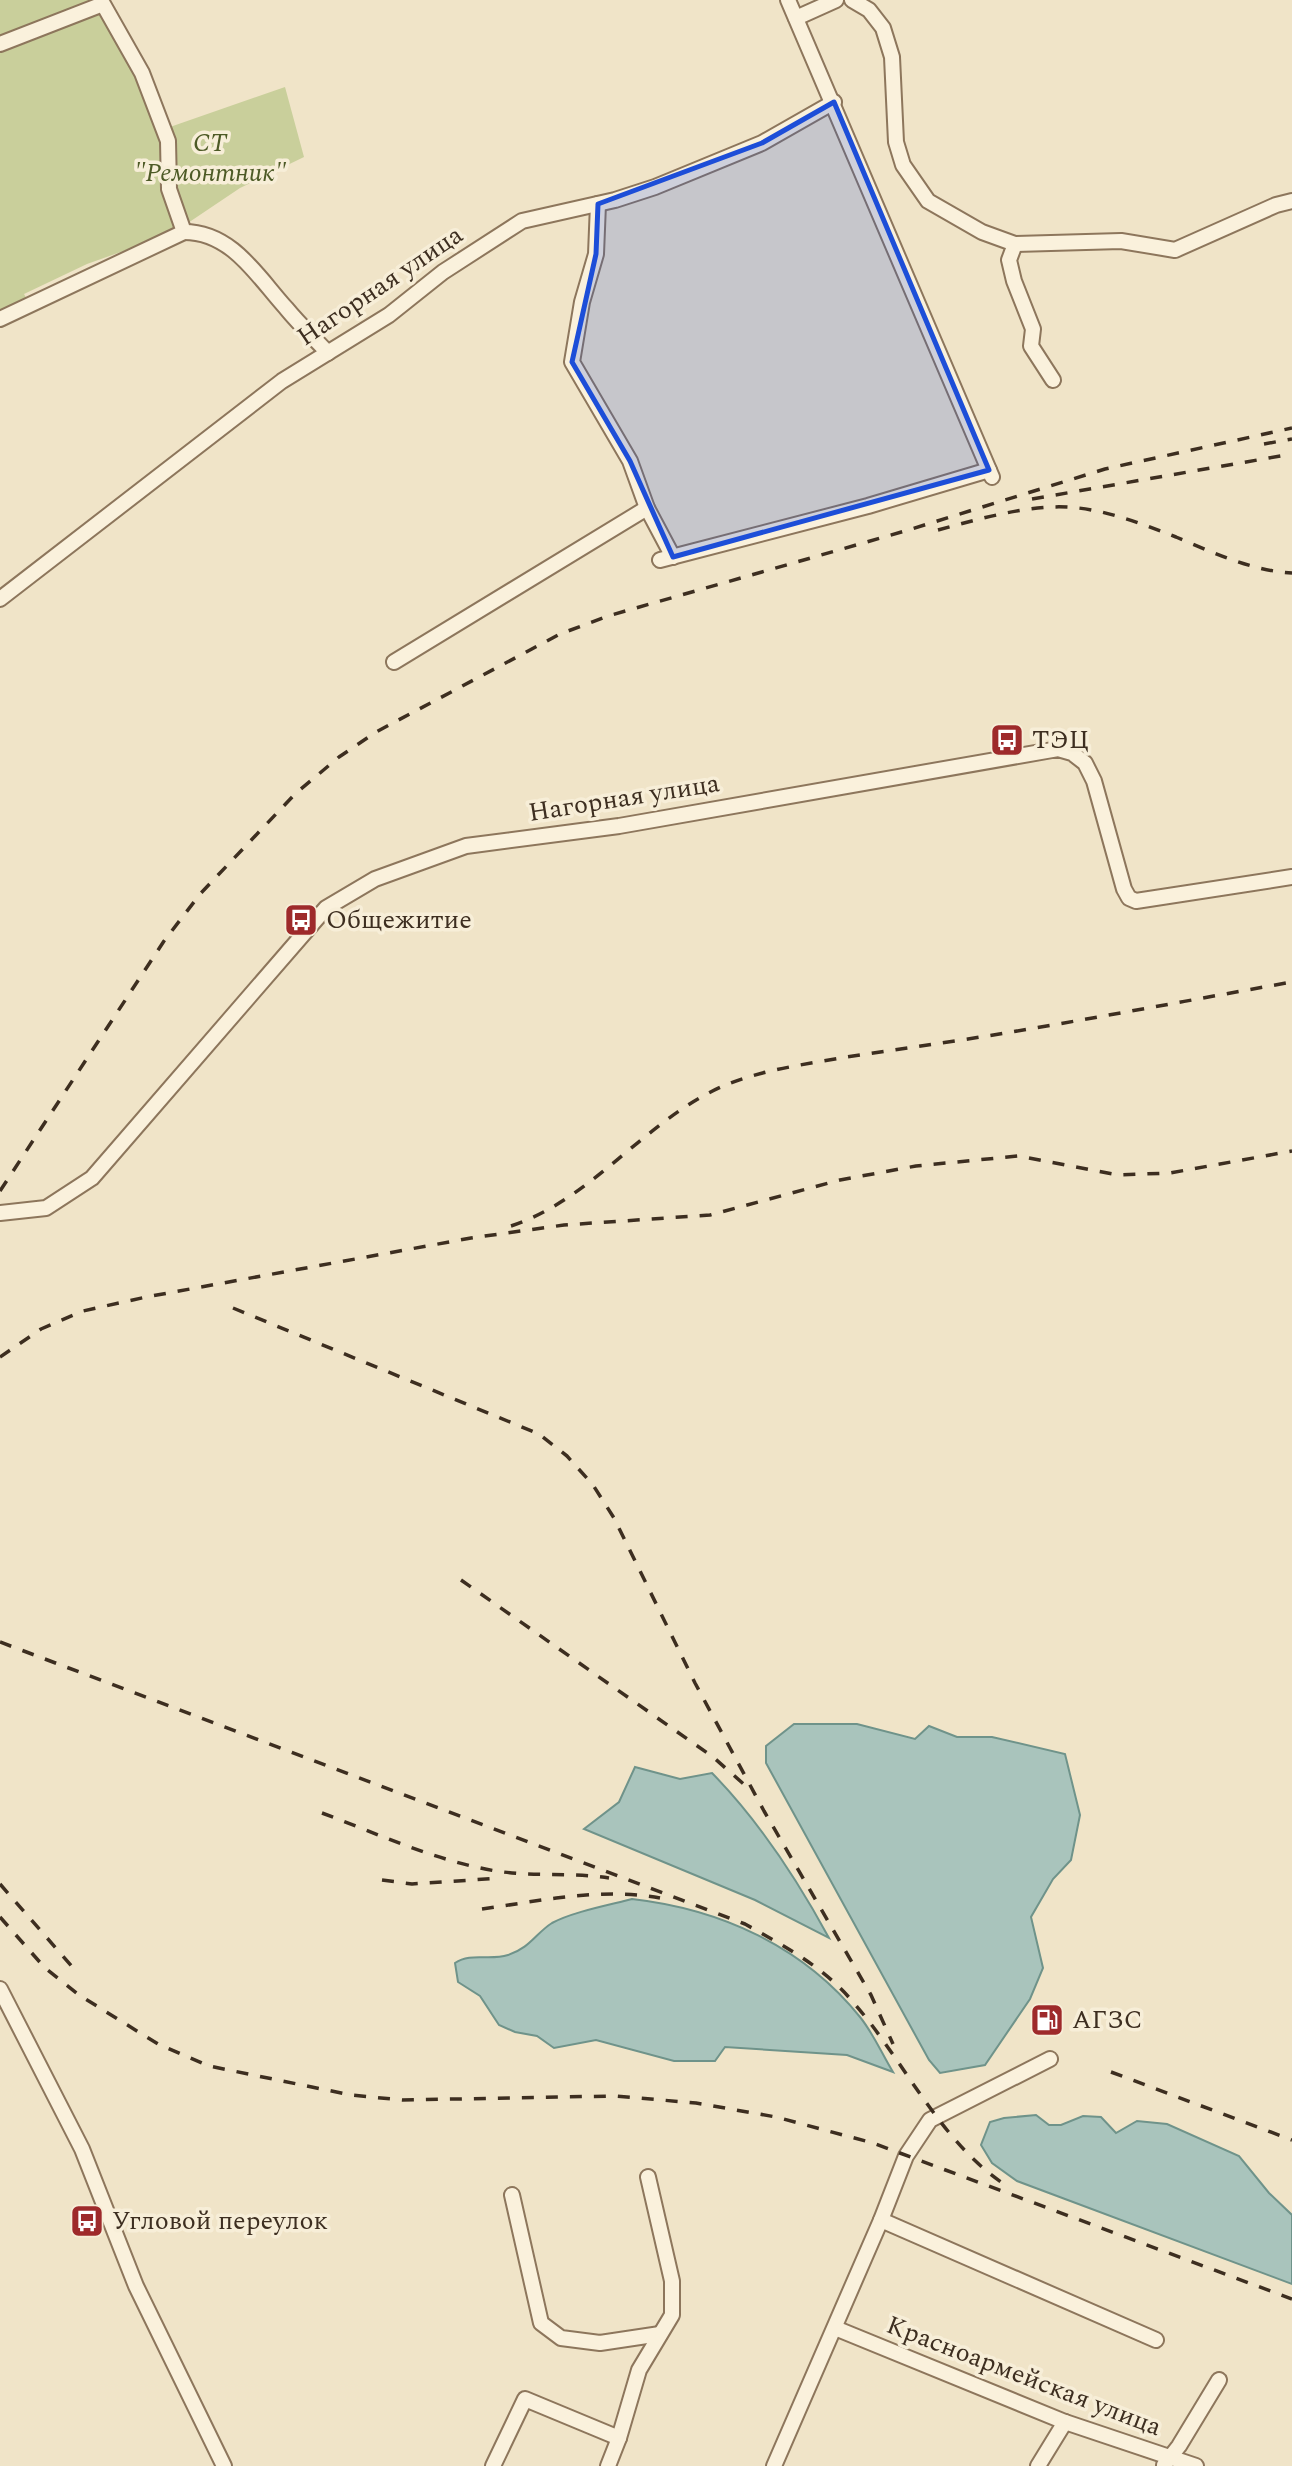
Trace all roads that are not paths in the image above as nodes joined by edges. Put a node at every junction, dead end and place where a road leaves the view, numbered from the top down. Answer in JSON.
{"nodes":[{"id":1,"x":789,"y":0,"type":"edge"},
{"id":2,"x":836,"y":0,"type":"edge"},
{"id":3,"x":852,"y":0,"type":"edge"},
{"id":4,"x":796,"y":18,"type":"junction"},
{"id":5,"x":0,"y":44,"type":"edge"},
{"id":6,"x":834,"y":102,"type":"junction"},
{"id":7,"x":1292,"y":201,"type":"edge"},
{"id":8,"x":598,"y":204,"type":"junction"},
{"id":9,"x":184,"y":232,"type":"junction"},
{"id":10,"x":1015,"y":244,"type":"junction"},
{"id":11,"x":0,"y":319,"type":"edge"},
{"id":12,"x":328,"y":353,"type":"junction"},
{"id":13,"x":1053,"y":380,"type":"dead end"},
{"id":14,"x":647,"y":508,"type":"junction"},
{"id":15,"x":0,"y":599,"type":"edge"},
{"id":16,"x":394,"y":662,"type":"dead end"},
{"id":17,"x":1292,"y":877,"type":"edge"},
{"id":18,"x":0,"y":1213,"type":"edge"},
{"id":19,"x":0,"y":1989,"type":"edge"},
{"id":20,"x":1050,"y":2059,"type":"dead end"},
{"id":21,"x":648,"y":2177,"type":"dead end"},
{"id":22,"x":512,"y":2194,"type":"dead end"},
{"id":23,"x":881,"y":2220,"type":"junction"},
{"id":24,"x":835,"y":2328,"type":"junction"},
{"id":25,"x":660,"y":2334,"type":"junction"},
{"id":26,"x":1156,"y":2340,"type":"dead end"},
{"id":27,"x":1219,"y":2380,"type":"dead end"},
{"id":28,"x":1065,"y":2422,"type":"junction"},
{"id":29,"x":619,"y":2438,"type":"junction"},
{"id":30,"x":1165,"y":2462,"type":"edge"},
{"id":31,"x":224,"y":2466,"type":"edge"},
{"id":32,"x":494,"y":2466,"type":"edge"},
{"id":33,"x":608,"y":2466,"type":"edge"},
{"id":34,"x":774,"y":2466,"type":"edge"},
{"id":35,"x":1038,"y":2466,"type":"edge"},
{"id":36,"x":1196,"y":2466,"type":"edge"}],
"edges":[{"from":1,"to":4,"type":"street"},
{"from":2,"to":4,"type":"street"},
{"from":3,"to":10,"type":"street"},
{"from":4,"to":6,"type":"street"},
{"from":5,"to":9,"type":"street"},
{"from":6,"to":8,"type":"street","name":"Нагорная улица"},
{"from":6,"to":14,"type":"street"},
{"from":7,"to":10,"type":"street"},
{"from":8,"to":12,"type":"street","name":"Нагорная улица"},
{"from":8,"to":14,"type":"street"},
{"from":9,"to":11,"type":"street"},
{"from":9,"to":12,"type":"street"},
{"from":10,"to":13,"type":"street"},
{"from":12,"to":15,"type":"street","name":"Нагорная улица"},
{"from":14,"to":16,"type":"street"},
{"from":17,"to":18,"type":"street","name":"Нагорная улица"},
{"from":19,"to":31,"type":"street"},
{"from":20,"to":23,"type":"street"},
{"from":21,"to":25,"type":"street"},
{"from":22,"to":25,"type":"street"},
{"from":23,"to":24,"type":"street"},
{"from":23,"to":26,"type":"street"},
{"from":24,"to":28,"type":"street","name":"Красноармейская улица"},
{"from":24,"to":34,"type":"street"},
{"from":25,"to":29,"type":"street"},
{"from":27,"to":30,"type":"street"},
{"from":28,"to":30,"type":"street","name":"Красноармейская улица"},
{"from":28,"to":35,"type":"street"},
{"from":29,"to":32,"type":"street"},
{"from":29,"to":33,"type":"street"},
{"from":30,"to":36,"type":"street","name":"Красноармейская улица"}]}
